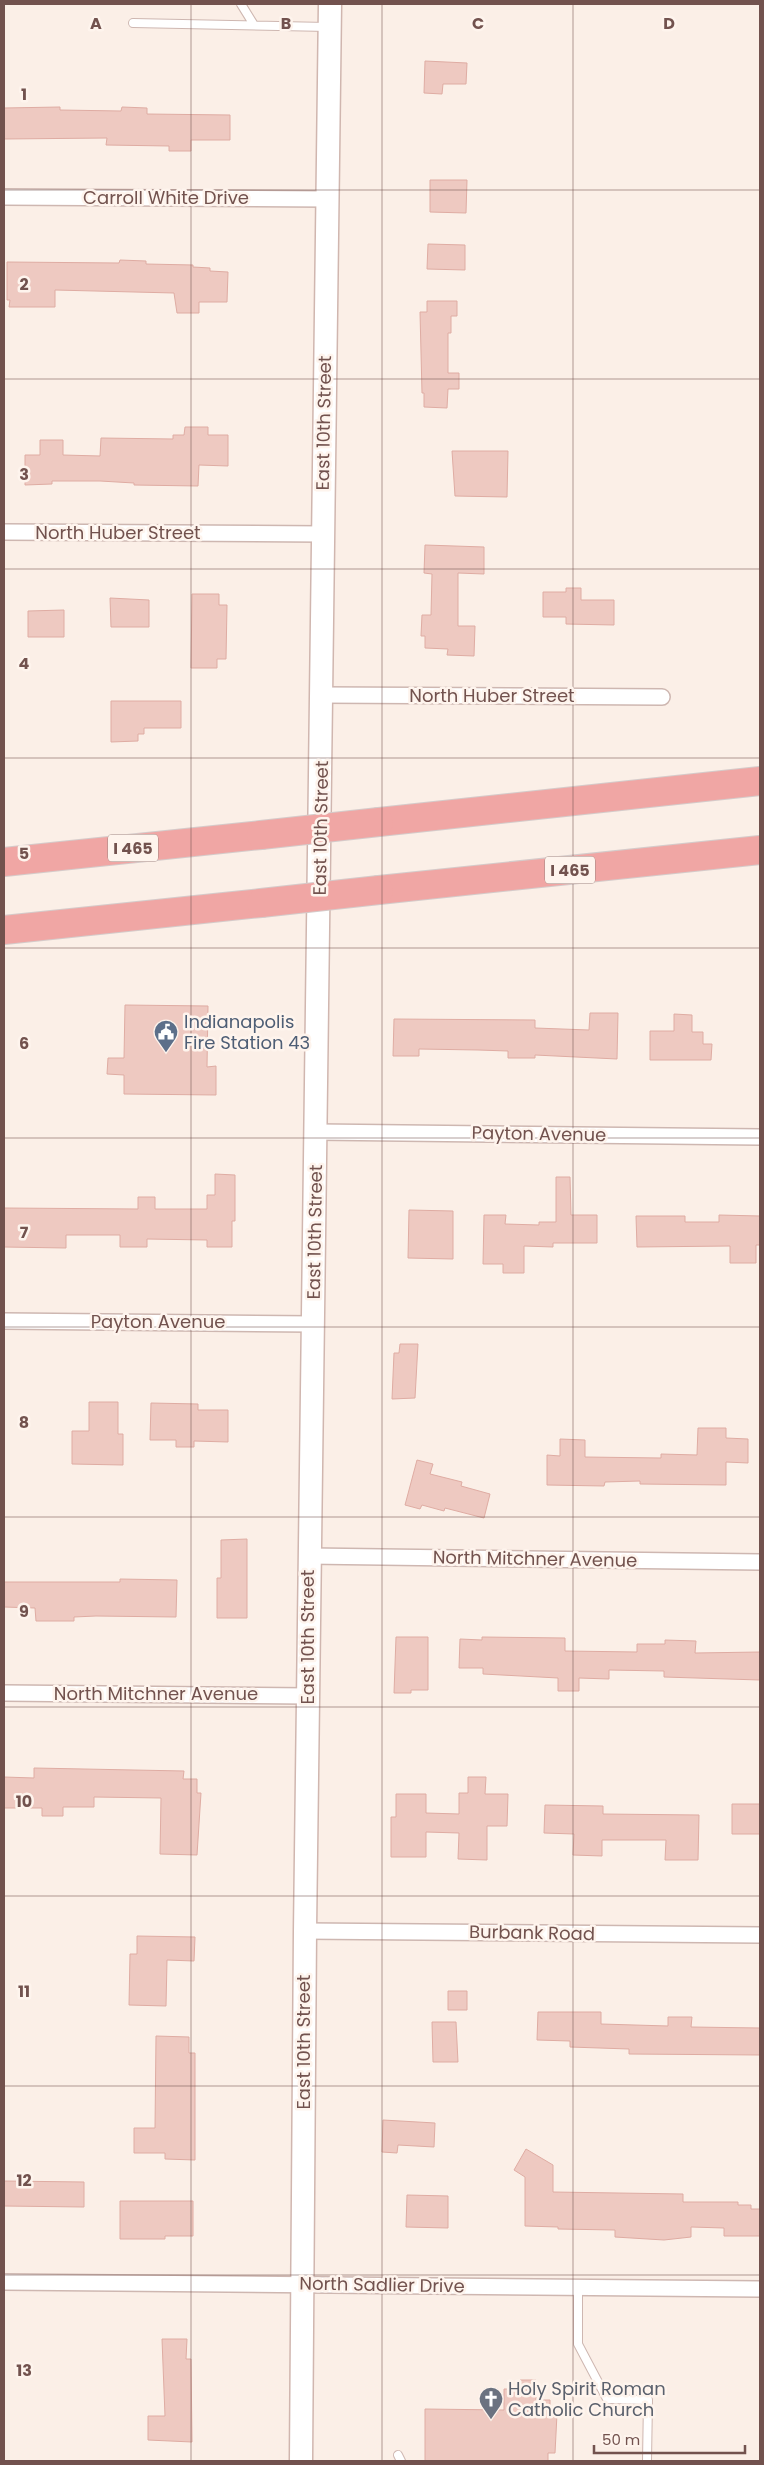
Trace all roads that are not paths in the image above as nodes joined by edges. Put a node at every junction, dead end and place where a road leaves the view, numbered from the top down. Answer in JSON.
{"nodes":[{"id":1,"x":241,"y":4,"type":"edge"},
{"id":2,"x":330,"y":4,"type":"edge"},
{"id":3,"x":133,"y":23,"type":"dead end"},
{"id":4,"x":254,"y":25,"type":"junction"},
{"id":5,"x":330,"y":26,"type":"junction"},
{"id":6,"x":4,"y":197,"type":"edge"},
{"id":7,"x":328,"y":199,"type":"junction"},
{"id":8,"x":4,"y":532,"type":"edge"},
{"id":9,"x":323,"y":534,"type":"junction"},
{"id":10,"x":322,"y":695,"type":"junction"},
{"id":11,"x":662,"y":697,"type":"dead end"},
{"id":12,"x":760,"y":781,"type":"edge"},
{"id":13,"x":760,"y":850,"type":"edge"},
{"id":14,"x":4,"y":862,"type":"edge"},
{"id":15,"x":4,"y":930,"type":"edge"},
{"id":16,"x":317,"y":1132,"type":"junction"},
{"id":17,"x":760,"y":1137,"type":"edge"},
{"id":18,"x":4,"y":1321,"type":"edge"},
{"id":19,"x":313,"y":1324,"type":"junction"},
{"id":20,"x":309,"y":1556,"type":"junction"},
{"id":21,"x":760,"y":1562,"type":"edge"},
{"id":22,"x":4,"y":1693,"type":"edge"},
{"id":23,"x":308,"y":1696,"type":"junction"},
{"id":24,"x":304,"y":1931,"type":"junction"},
{"id":25,"x":760,"y":1936,"type":"edge"},
{"id":26,"x":4,"y":2282,"type":"edge"},
{"id":27,"x":302,"y":2284,"type":"junction"},
{"id":28,"x":578,"y":2287,"type":"junction"},
{"id":29,"x":760,"y":2289,"type":"edge"},
{"id":30,"x":301,"y":2461,"type":"edge"},
{"id":31,"x":647,"y":2461,"type":"edge"}],
"edges":[{"from":1,"to":4,"type":"lane"},
{"from":2,"to":5,"type":"main road","name":"East 10th Street"},
{"from":3,"to":4,"type":"lane"},
{"from":4,"to":5,"type":"lane"},
{"from":5,"to":7,"type":"main road","name":"East 10th Street"},
{"from":6,"to":7,"type":"street","name":"Carroll White Drive"},
{"from":7,"to":9,"type":"main road","name":"East 10th Street"},
{"from":8,"to":9,"type":"street","name":"North Huber Street"},
{"from":9,"to":10,"type":"main road","name":"East 10th Street"},
{"from":10,"to":11,"type":"street","name":"North Huber Street"},
{"from":10,"to":16,"type":"main road","name":"East 10th Street"},
{"from":12,"to":14,"type":"highway","number":"I 465","bridge":true},
{"from":13,"to":15,"type":"highway","number":"I 465","bridge":true},
{"from":16,"to":17,"type":"street","name":"Payton Avenue"},
{"from":16,"to":19,"type":"main road","name":"East 10th Street"},
{"from":18,"to":19,"type":"street","name":"Payton Avenue"},
{"from":19,"to":20,"type":"main road","name":"East 10th Street"},
{"from":20,"to":21,"type":"street","name":"North Mitchner Avenue"},
{"from":20,"to":23,"type":"main road","name":"East 10th Street"},
{"from":22,"to":23,"type":"street","name":"North Mitchner Avenue"},
{"from":23,"to":24,"type":"main road","name":"East 10th Street"},
{"from":24,"to":25,"type":"street","name":"Burbank Road"},
{"from":24,"to":27,"type":"main road","name":"East 10th Street"},
{"from":26,"to":27,"type":"street","name":"North Sadlier Drive"},
{"from":27,"to":28,"type":"street","name":"North Sadlier Drive"},
{"from":27,"to":30,"type":"main road","name":"East 10th Street"},
{"from":28,"to":29,"type":"street","name":"North Sadlier Drive"},
{"from":28,"to":31,"type":"lane"}]}
